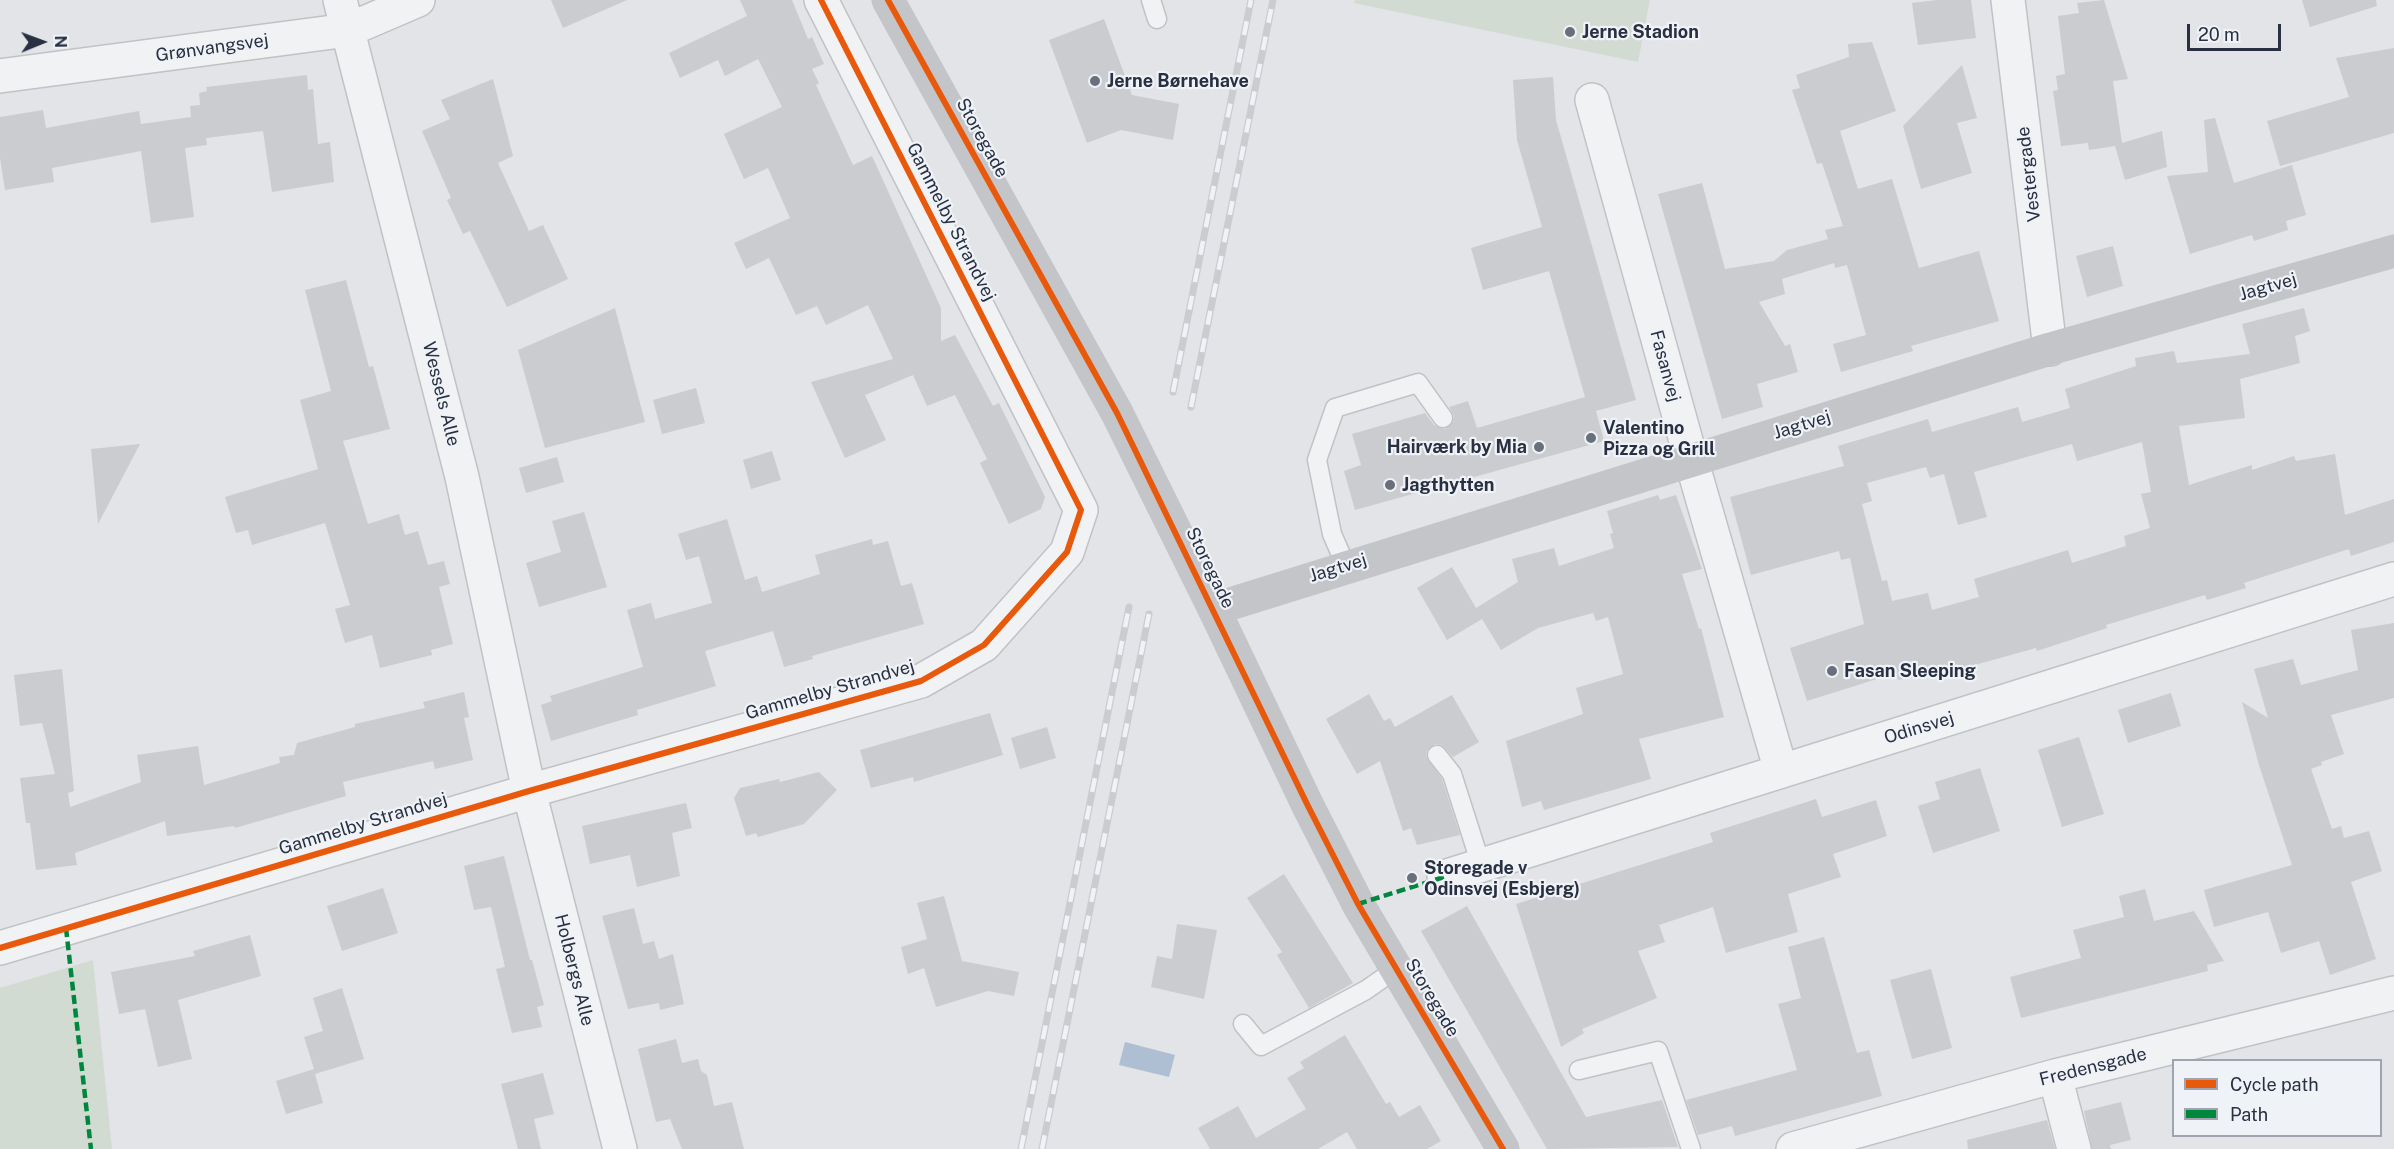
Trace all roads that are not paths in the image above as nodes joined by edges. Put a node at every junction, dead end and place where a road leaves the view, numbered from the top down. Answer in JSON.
{"nodes":[{"id":1,"x":418,"y":0,"type":"edge"},
{"id":2,"x":820,"y":0,"type":"edge"},
{"id":3,"x":888,"y":0,"type":"edge"},
{"id":4,"x":1150,"y":0,"type":"edge"},
{"id":5,"x":2008,"y":0,"type":"edge"},
{"id":6,"x":344,"y":15,"type":"edge"},
{"id":7,"x":1157,"y":19,"type":"dead end"},
{"id":8,"x":0,"y":76,"type":"edge"},
{"id":9,"x":1592,"y":100,"type":"dead end"},
{"id":10,"x":2394,"y":251,"type":"edge"},
{"id":11,"x":2050,"y":349,"type":"junction"},
{"id":12,"x":1443,"y":418,"type":"dead end"},
{"id":13,"x":1691,"y":459,"type":"junction"},
{"id":14,"x":1346,"y":566,"type":"junction"},
{"id":15,"x":2394,"y":579,"type":"edge"},
{"id":16,"x":1214,"y":609,"type":"junction"},
{"id":17,"x":1437,"y":755,"type":"dead end"},
{"id":18,"x":1781,"y":771,"type":"junction"},
{"id":19,"x":529,"y":791,"type":"junction"},
{"id":20,"x":1481,"y":865,"type":"junction"},
{"id":21,"x":1444,"y":877,"type":"dead end"},
{"id":22,"x":0,"y":948,"type":"edge"},
{"id":23,"x":1396,"y":969,"type":"junction"},
{"id":24,"x":2394,"y":993,"type":"edge"},
{"id":25,"x":1243,"y":1024,"type":"dead end"},
{"id":26,"x":1579,"y":1070,"type":"dead end"},
{"id":27,"x":2055,"y":1076,"type":"junction"},
{"id":28,"x":620,"y":1149,"type":"edge"},
{"id":29,"x":1503,"y":1149,"type":"edge"},
{"id":30,"x":1691,"y":1149,"type":"edge"},
{"id":31,"x":1793,"y":1149,"type":"edge"},
{"id":32,"x":2074,"y":1149,"type":"edge"}],
"edges":[{"from":1,"to":6,"type":"street","name":"Grønvangsvej"},
{"from":2,"to":19,"type":"street","name":"Gammelby Strandvej"},
{"from":3,"to":16,"type":"street","name":"Storegade","bridge":true},
{"from":4,"to":7,"type":"lane"},
{"from":5,"to":11,"type":"street","name":"Vestergade"},
{"from":6,"to":8,"type":"street","name":"Grønvangsvej"},
{"from":6,"to":19,"type":"street","name":"Wessels Alle"},
{"from":9,"to":13,"type":"street","name":"Fasanvej"},
{"from":10,"to":11,"type":"street","name":"Jagtvej"},
{"from":11,"to":13,"type":"street","name":"Jagtvej"},
{"from":12,"to":14,"type":"lane"},
{"from":13,"to":14,"type":"street","name":"Jagtvej"},
{"from":13,"to":18,"type":"street","name":"Fasanvej"},
{"from":14,"to":16,"type":"street","name":"Jagtvej"},
{"from":15,"to":18,"type":"street","name":"Odinsvej"},
{"from":16,"to":23,"type":"street","name":"Storegade"},
{"from":17,"to":20,"type":"lane"},
{"from":18,"to":20,"type":"street","name":"Odinsvej"},
{"from":19,"to":22,"type":"street","name":"Gammelby Strandvej"},
{"from":19,"to":28,"type":"street","name":"Holbergs Alle"},
{"from":20,"to":21,"type":"street","name":"Odinsvej"},
{"from":23,"to":25,"type":"lane"},
{"from":23,"to":29,"type":"street","name":"Storegade"},
{"from":24,"to":27,"type":"street","name":"Fredensgade"},
{"from":26,"to":30,"type":"lane"},
{"from":27,"to":31,"type":"street","name":"Fredensgade"},
{"from":27,"to":32,"type":"street"}]}
